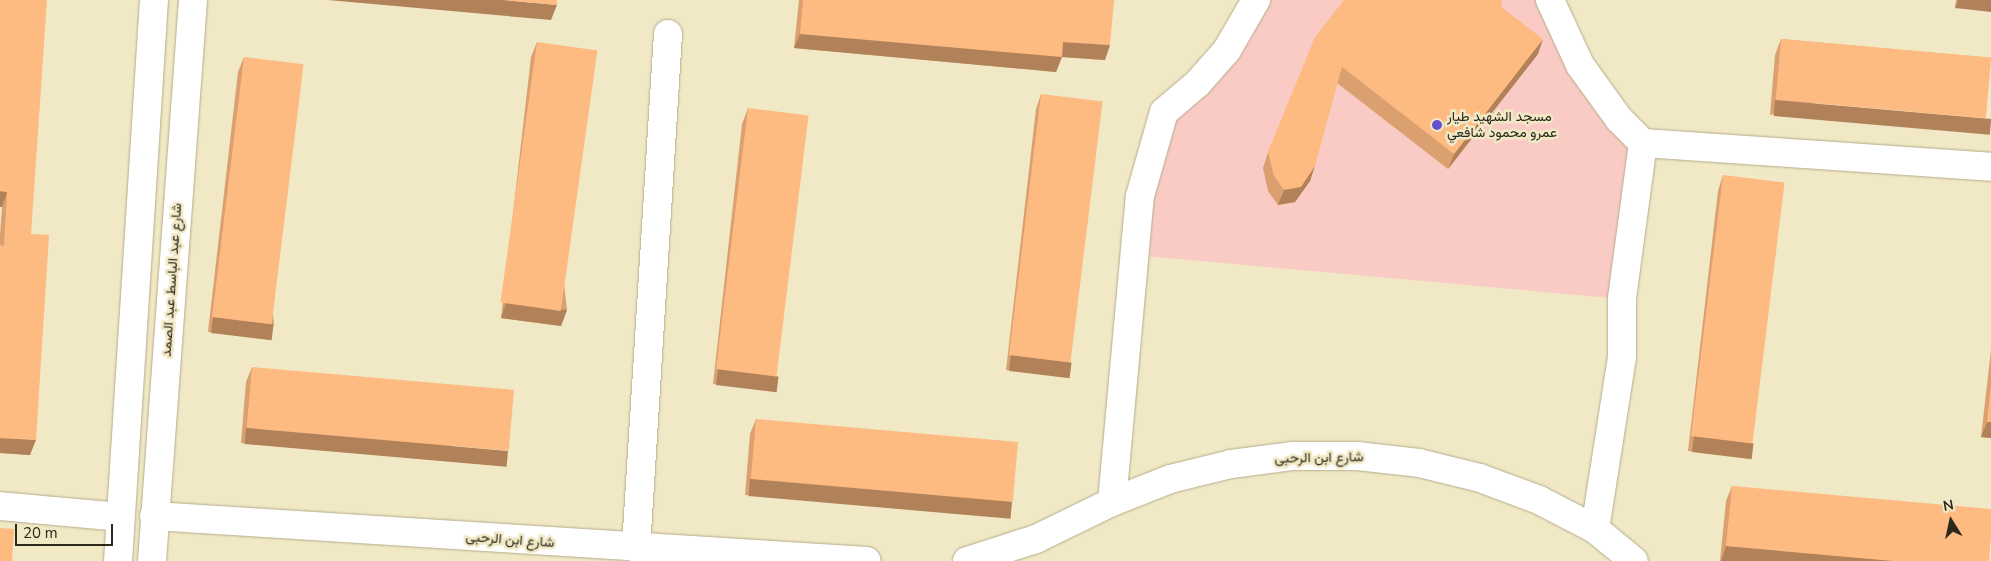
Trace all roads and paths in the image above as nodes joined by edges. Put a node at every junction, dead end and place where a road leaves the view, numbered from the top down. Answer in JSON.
{"nodes":[{"id":1,"x":154,"y":0,"type":"edge"},
{"id":2,"x":193,"y":0,"type":"edge"},
{"id":3,"x":1256,"y":0,"type":"edge"},
{"id":4,"x":1550,"y":0,"type":"edge"},
{"id":5,"x":668,"y":34,"type":"dead end"},
{"id":6,"x":1643,"y":143,"type":"junction"},
{"id":7,"x":1991,"y":167,"type":"edge"},
{"id":8,"x":1112,"y":502,"type":"junction"},
{"id":9,"x":0,"y":506,"type":"edge"},
{"id":10,"x":154,"y":516,"type":"junction"},
{"id":11,"x":121,"y":517,"type":"junction"},
{"id":12,"x":1595,"y":529,"type":"junction"},
{"id":13,"x":636,"y":548,"type":"junction"},
{"id":14,"x":118,"y":561,"type":"edge"},
{"id":15,"x":152,"y":561,"type":"edge"},
{"id":16,"x":867,"y":561,"type":"edge"},
{"id":17,"x":967,"y":561,"type":"edge"},
{"id":18,"x":1634,"y":561,"type":"edge"}],
"edges":[{"from":1,"to":11,"type":"street"},
{"from":2,"to":10,"type":"street","name":"شارع عبد الباسط عبد الصمد"},
{"from":3,"to":8,"type":"street"},
{"from":4,"to":6,"type":"street"},
{"from":5,"to":13,"type":"street"},
{"from":6,"to":7,"type":"street"},
{"from":6,"to":12,"type":"street"},
{"from":8,"to":12,"type":"street","name":"شارع ابن الرحبى"},
{"from":8,"to":17,"type":"street","name":"شارع ابن الرحبى"},
{"from":9,"to":11,"type":"street"},
{"from":10,"to":13,"type":"street","name":"شارع ابن الرحبى"},
{"from":10,"to":15,"type":"street","name":"شارع عبد الباسط عبد الصمد"},
{"from":11,"to":14,"type":"street"},
{"from":12,"to":18,"type":"street","name":"شارع ابن الرحبى"},
{"from":13,"to":16,"type":"street","name":"شارع ابن الرحبى"}]}
